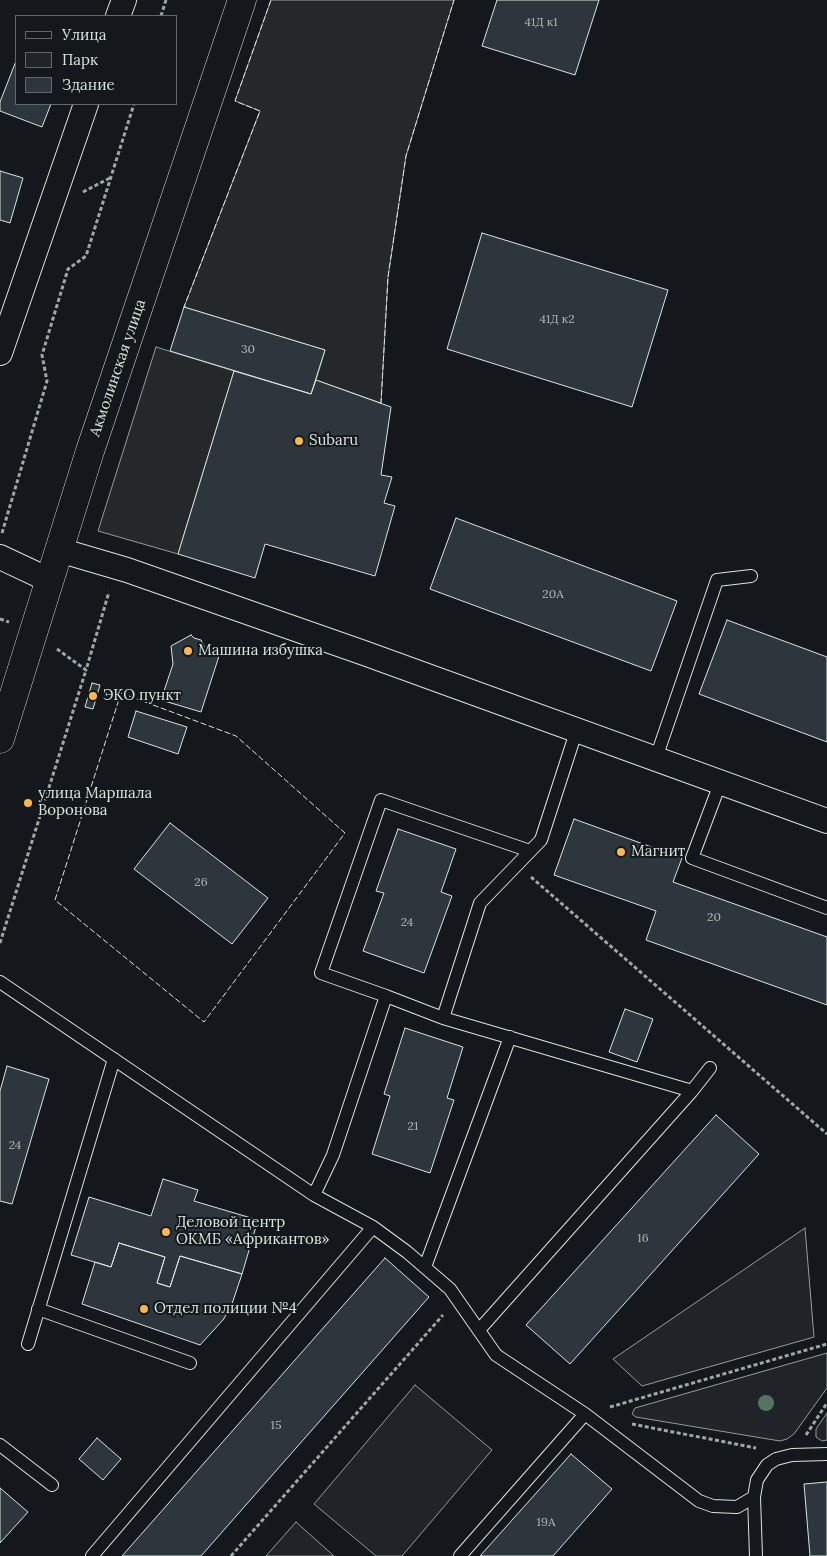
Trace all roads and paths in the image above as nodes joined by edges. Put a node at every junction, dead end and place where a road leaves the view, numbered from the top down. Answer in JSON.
{"nodes":[{"id":1,"x":124,"y":0,"type":"edge"},
{"id":2,"x":166,"y":0,"type":"edge"},
{"id":3,"x":242,"y":0,"type":"edge"},
{"id":4,"x":118,"y":15,"type":"edge"},
{"id":5,"x":161,"y":15,"type":"edge"},
{"id":6,"x":86,"y":105,"type":"edge"},
{"id":7,"x":134,"y":105,"type":"edge"},
{"id":8,"x":0,"y":353,"type":"edge"},
{"id":9,"x":0,"y":538,"type":"edge"},
{"id":10,"x":59,"y":550,"type":"junction"},
{"id":11,"x":0,"y":557,"type":"edge"},
{"id":12,"x":117,"y":567,"type":"junction"},
{"id":13,"x":751,"y":576,"type":"dead end"},
{"id":14,"x":49,"y":580,"type":"junction"},
{"id":15,"x":0,"y":619,"type":"edge"},
{"id":16,"x":33,"y":631,"type":"junction"},
{"id":17,"x":86,"y":670,"type":"junction"},
{"id":18,"x":577,"y":729,"type":"junction"},
{"id":19,"x":0,"y":739,"type":"edge"},
{"id":20,"x":656,"y":758,"type":"junction"},
{"id":21,"x":720,"y":781,"type":"junction"},
{"id":22,"x":827,"y":821,"type":"edge"},
{"id":23,"x":530,"y":851,"type":"junction"},
{"id":24,"x":517,"y":865,"type":"junction"},
{"id":25,"x":827,"y":908,"type":"edge"},
{"id":26,"x":0,"y":943,"type":"edge"},
{"id":27,"x":0,"y":982,"type":"edge"},
{"id":28,"x":386,"y":996,"type":"junction"},
{"id":29,"x":443,"y":1018,"type":"junction"},
{"id":30,"x":510,"y":1037,"type":"junction"},
{"id":31,"x":114,"y":1059,"type":"junction"},
{"id":32,"x":710,"y":1068,"type":"dead end"},
{"id":33,"x":692,"y":1092,"type":"junction"},
{"id":34,"x":827,"y":1134,"type":"edge"},
{"id":35,"x":314,"y":1195,"type":"junction"},
{"id":36,"x":373,"y":1227,"type":"junction"},
{"id":37,"x":425,"y":1267,"type":"junction"},
{"id":38,"x":458,"y":1298,"type":"junction"},
{"id":39,"x":38,"y":1309,"type":"junction"},
{"id":40,"x":480,"y":1330,"type":"junction"},
{"id":41,"x":28,"y":1344,"type":"dead end"},
{"id":42,"x":827,"y":1344,"type":"edge"},
{"id":43,"x":190,"y":1363,"type":"dead end"},
{"id":44,"x":827,"y":1404,"type":"edge"},
{"id":45,"x":585,"y":1414,"type":"junction"},
{"id":46,"x":0,"y":1446,"type":"edge"},
{"id":47,"x":827,"y":1454,"type":"edge"},
{"id":48,"x":792,"y":1455,"type":"junction"},
{"id":49,"x":52,"y":1485,"type":"dead end"},
{"id":50,"x":754,"y":1497,"type":"junction"},
{"id":51,"x":92,"y":1556,"type":"edge"},
{"id":52,"x":231,"y":1556,"type":"edge"},
{"id":53,"x":460,"y":1556,"type":"edge"},
{"id":54,"x":756,"y":1556,"type":"edge"}],
"edges":[{"from":1,"to":4,"type":"street"},
{"from":2,"to":5,"type":"path"},
{"from":3,"to":10,"type":"main road","name":"Акмолинская улица"},
{"from":6,"to":8,"type":"street"},
{"from":7,"to":9,"type":"path"},
{"from":10,"to":12,"type":"street"},
{"from":10,"to":14,"type":"main road","name":"Акмолинская улица"},
{"from":11,"to":14,"type":"street"},
{"from":12,"to":17,"type":"path"},
{"from":12,"to":18,"type":"street"},
{"from":13,"to":20,"type":"lane"},
{"from":14,"to":16,"type":"main road","name":"Акмолинская улица"},
{"from":15,"to":16,"type":"path"},
{"from":16,"to":17,"type":"path"},
{"from":16,"to":19,"type":"main road","name":"Акмолинская улица"},
{"from":17,"to":26,"type":"path"},
{"from":18,"to":20,"type":"street"},
{"from":18,"to":23,"type":"lane"},
{"from":20,"to":21,"type":"street"},
{"from":21,"to":22,"type":"street"},
{"from":21,"to":25,"type":"lane"},
{"from":23,"to":24,"type":"lane"},
{"from":23,"to":28,"type":"lane"},
{"from":24,"to":29,"type":"lane"},
{"from":24,"to":34,"type":"path"},
{"from":27,"to":31,"type":"lane"},
{"from":28,"to":29,"type":"lane"},
{"from":28,"to":35,"type":"lane"},
{"from":29,"to":30,"type":"lane"},
{"from":30,"to":33,"type":"lane"},
{"from":30,"to":37,"type":"lane"},
{"from":31,"to":35,"type":"lane"},
{"from":31,"to":39,"type":"lane"},
{"from":32,"to":33,"type":"lane"},
{"from":33,"to":40,"type":"lane"},
{"from":35,"to":36,"type":"lane"},
{"from":36,"to":37,"type":"lane"},
{"from":36,"to":51,"type":"lane"},
{"from":37,"to":38,"type":"lane"},
{"from":38,"to":40,"type":"lane"},
{"from":38,"to":52,"type":"path"},
{"from":39,"to":41,"type":"lane"},
{"from":39,"to":43,"type":"lane"},
{"from":40,"to":45,"type":"lane"},
{"from":42,"to":45,"type":"path"},
{"from":44,"to":48,"type":"path"},
{"from":45,"to":48,"type":"path"},
{"from":45,"to":50,"type":"lane"},
{"from":45,"to":53,"type":"lane"},
{"from":46,"to":49,"type":"lane"},
{"from":47,"to":48,"type":"lane"},
{"from":48,"to":50,"type":"lane"},
{"from":50,"to":54,"type":"lane"}]}
